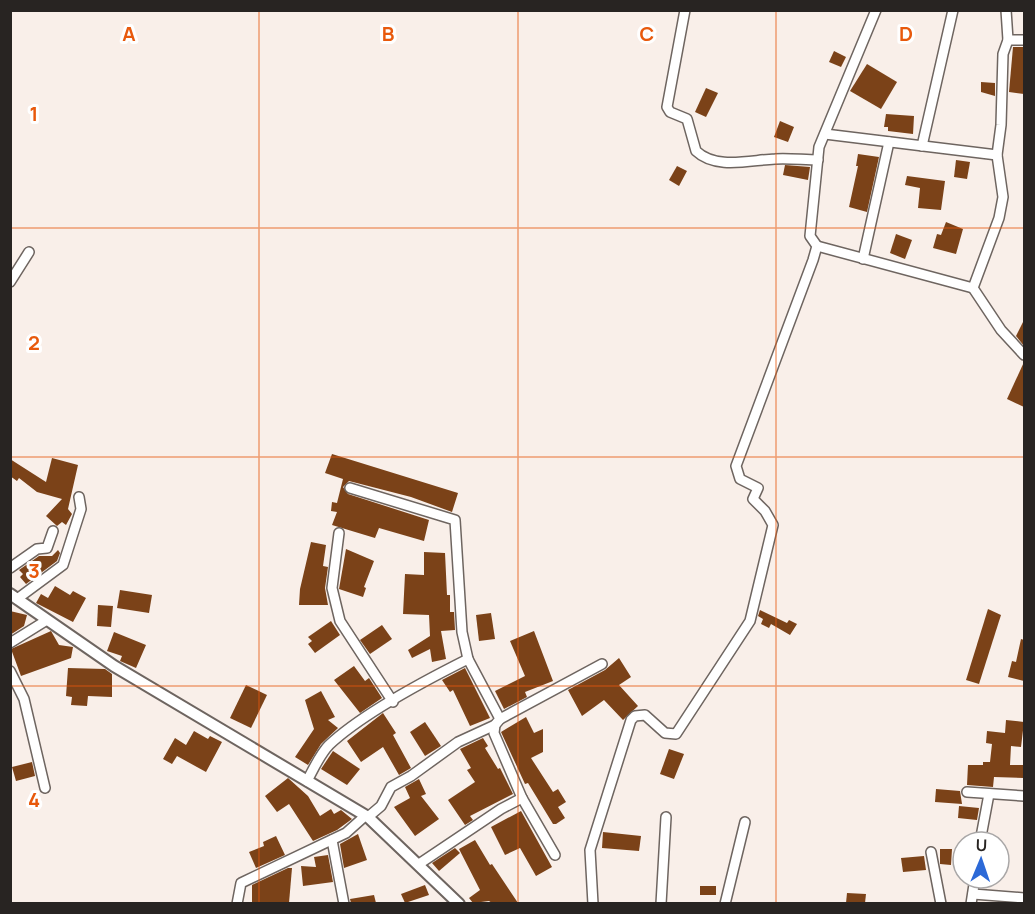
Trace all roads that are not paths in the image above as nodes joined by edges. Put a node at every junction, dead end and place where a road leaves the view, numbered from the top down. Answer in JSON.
{"nodes":[{"id":1,"x":685,"y":10,"type":"edge"},
{"id":2,"x":876,"y":10,"type":"edge"},
{"id":3,"x":953,"y":10,"type":"edge"},
{"id":4,"x":1006,"y":10,"type":"edge"},
{"id":5,"x":1008,"y":40,"type":"junction"},
{"id":6,"x":1024,"y":40,"type":"edge"},
{"id":7,"x":825,"y":134,"type":"junction"},
{"id":8,"x":889,"y":142,"type":"junction"},
{"id":9,"x":922,"y":146,"type":"junction"},
{"id":10,"x":997,"y":155,"type":"junction"},
{"id":11,"x":818,"y":160,"type":"junction"},
{"id":12,"x":817,"y":246,"type":"junction"},
{"id":13,"x":29,"y":252,"type":"dead end"},
{"id":14,"x":863,"y":259,"type":"junction"},
{"id":15,"x":10,"y":282,"type":"edge"},
{"id":16,"x":973,"y":288,"type":"junction"},
{"id":17,"x":1024,"y":355,"type":"edge"},
{"id":18,"x":350,"y":488,"type":"dead end"},
{"id":19,"x":79,"y":497,"type":"dead end"},
{"id":20,"x":53,"y":531,"type":"dead end"},
{"id":21,"x":339,"y":533,"type":"dead end"},
{"id":22,"x":10,"y":568,"type":"edge"},
{"id":23,"x":14,"y":596,"type":"edge"},
{"id":24,"x":47,"y":621,"type":"junction"},
{"id":25,"x":11,"y":645,"type":"edge"},
{"id":26,"x":468,"y":659,"type":"junction"},
{"id":27,"x":602,"y":664,"type":"dead end"},
{"id":28,"x":10,"y":670,"type":"edge"},
{"id":29,"x":393,"y":702,"type":"junction"},
{"id":30,"x":497,"y":722,"type":"junction"},
{"id":31,"x":307,"y":781,"type":"junction"},
{"id":32,"x":45,"y":788,"type":"dead end"},
{"id":33,"x":967,"y":792,"type":"dead end"},
{"id":34,"x":989,"y":794,"type":"junction"},
{"id":35,"x":1024,"y":796,"type":"edge"},
{"id":36,"x":522,"y":798,"type":"junction"},
{"id":37,"x":366,"y":816,"type":"junction"},
{"id":38,"x":666,"y":817,"type":"dead end"},
{"id":39,"x":745,"y":822,"type":"dead end"},
{"id":40,"x":982,"y":830,"type":"edge"},
{"id":41,"x":332,"y":840,"type":"junction"},
{"id":42,"x":931,"y":852,"type":"dead end"},
{"id":43,"x":555,"y":855,"type":"dead end"},
{"id":44,"x":419,"y":864,"type":"junction"},
{"id":45,"x":1024,"y":898,"type":"edge"},
{"id":46,"x":972,"y":899,"type":"edge"},
{"id":47,"x":237,"y":903,"type":"edge"},
{"id":48,"x":344,"y":903,"type":"edge"},
{"id":49,"x":459,"y":903,"type":"edge"},
{"id":50,"x":593,"y":903,"type":"edge"},
{"id":51,"x":661,"y":903,"type":"edge"},
{"id":52,"x":725,"y":903,"type":"edge"},
{"id":53,"x":941,"y":903,"type":"edge"}],
"edges":[{"from":1,"to":11,"type":"street"},
{"from":2,"to":7,"type":"street"},
{"from":3,"to":9,"type":"street"},
{"from":4,"to":5,"type":"street"},
{"from":5,"to":6,"type":"street"},
{"from":5,"to":10,"type":"street"},
{"from":7,"to":8,"type":"street"},
{"from":7,"to":11,"type":"street"},
{"from":8,"to":9,"type":"street"},
{"from":8,"to":14,"type":"street"},
{"from":9,"to":10,"type":"street"},
{"from":10,"to":16,"type":"street"},
{"from":11,"to":12,"type":"street"},
{"from":12,"to":14,"type":"street"},
{"from":12,"to":50,"type":"street"},
{"from":13,"to":15,"type":"street"},
{"from":14,"to":16,"type":"street"},
{"from":16,"to":17,"type":"street"},
{"from":18,"to":26,"type":"street"},
{"from":19,"to":23,"type":"street"},
{"from":20,"to":22,"type":"street"},
{"from":21,"to":29,"type":"street"},
{"from":23,"to":24,"type":"street"},
{"from":24,"to":25,"type":"street"},
{"from":24,"to":31,"type":"street"},
{"from":26,"to":29,"type":"street"},
{"from":26,"to":30,"type":"street"},
{"from":27,"to":30,"type":"street"},
{"from":28,"to":32,"type":"street"},
{"from":29,"to":31,"type":"street"},
{"from":30,"to":36,"type":"street"},
{"from":30,"to":37,"type":"street"},
{"from":31,"to":37,"type":"street"},
{"from":33,"to":34,"type":"street"},
{"from":34,"to":35,"type":"street"},
{"from":34,"to":40,"type":"street"},
{"from":36,"to":43,"type":"street"},
{"from":36,"to":44,"type":"street"},
{"from":37,"to":41,"type":"street"},
{"from":37,"to":44,"type":"street"},
{"from":38,"to":51,"type":"street"},
{"from":39,"to":52,"type":"street"},
{"from":41,"to":47,"type":"street"},
{"from":41,"to":48,"type":"street"},
{"from":42,"to":53,"type":"street"},
{"from":44,"to":49,"type":"street"},
{"from":45,"to":46,"type":"street"}]}
